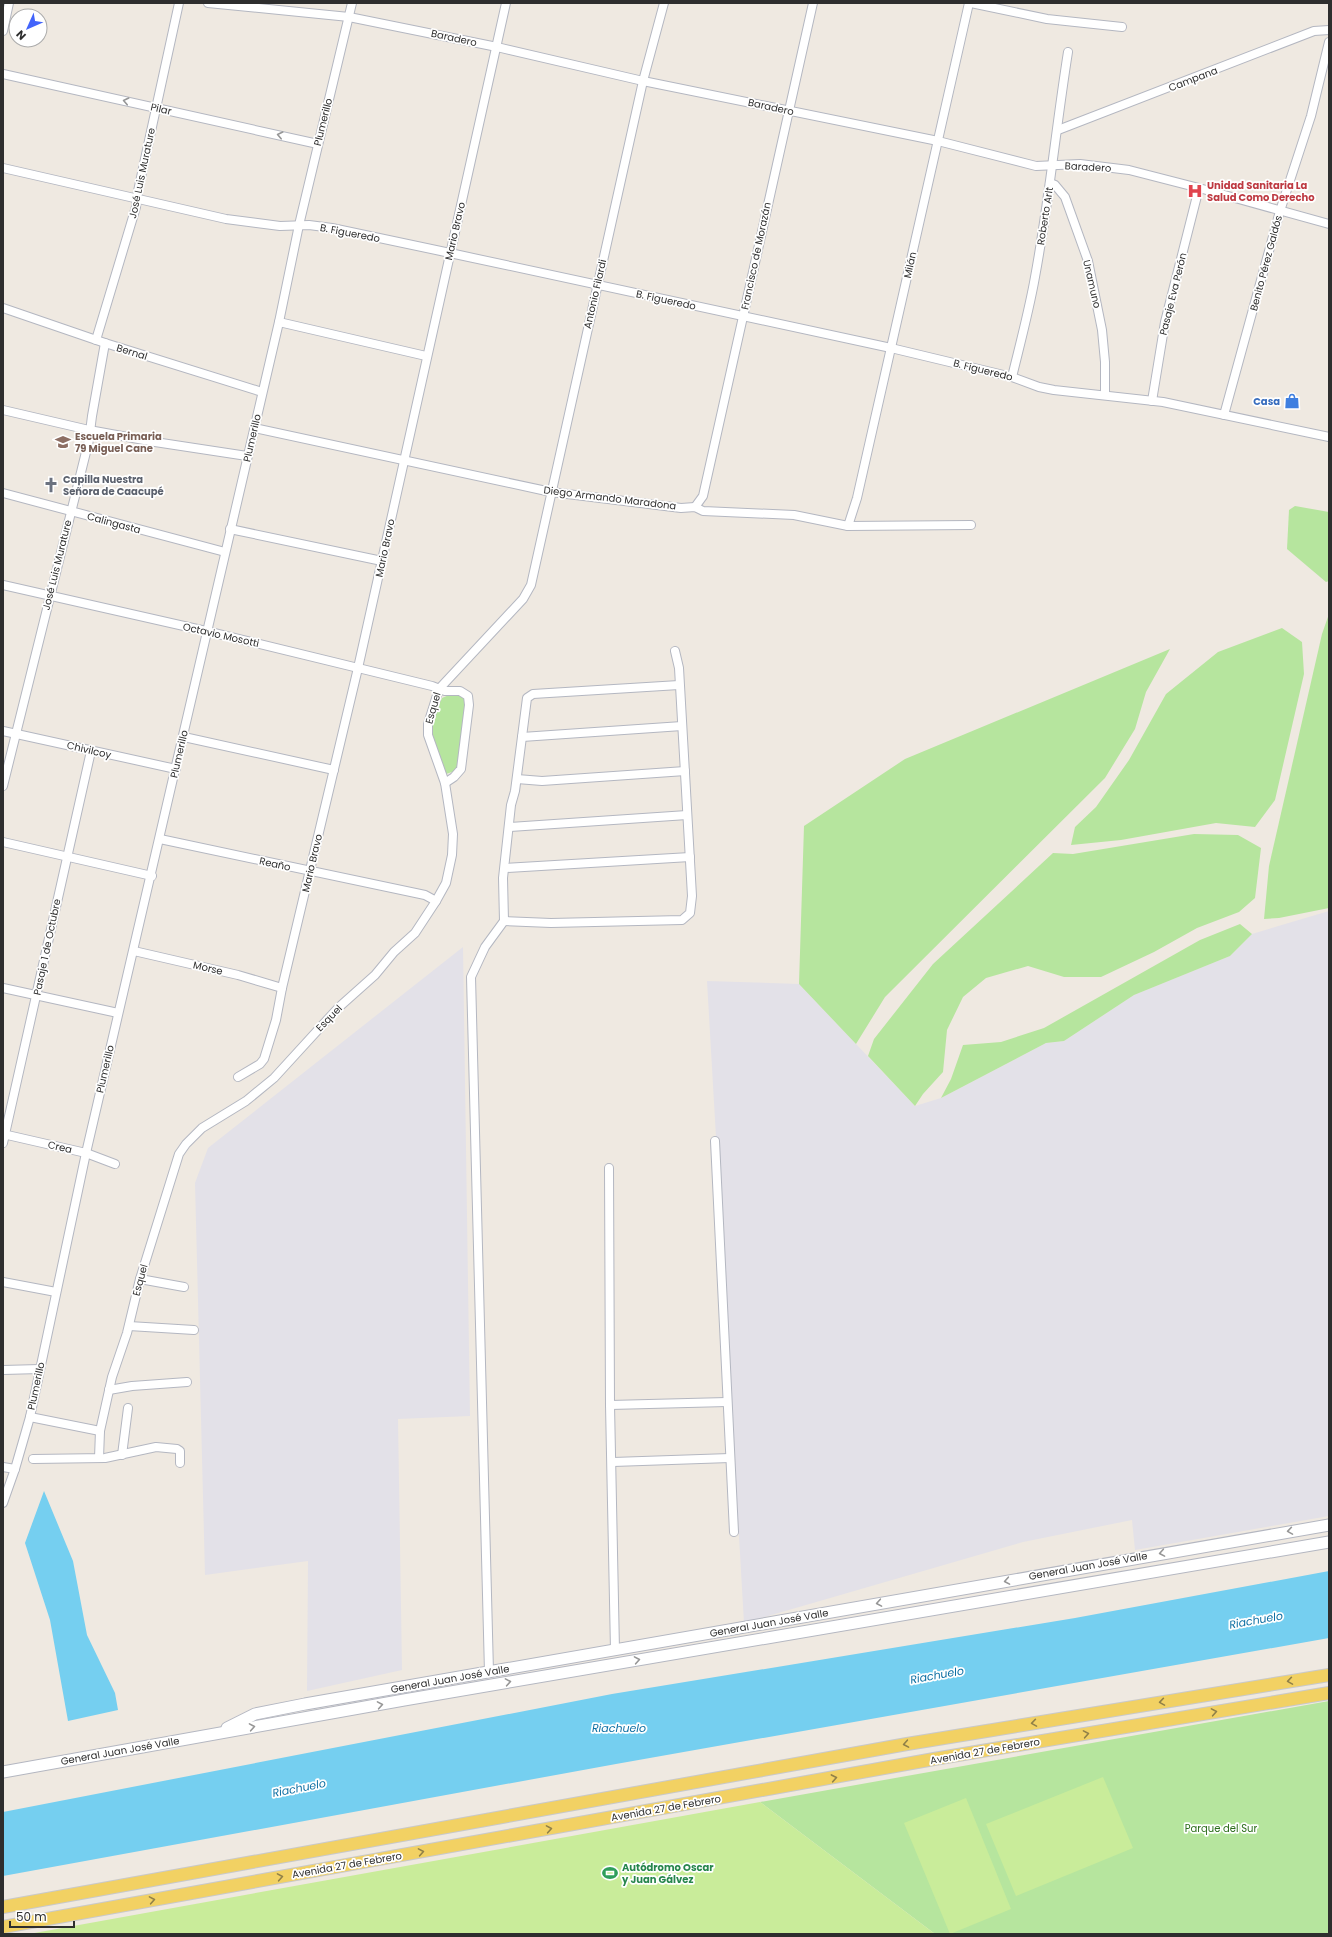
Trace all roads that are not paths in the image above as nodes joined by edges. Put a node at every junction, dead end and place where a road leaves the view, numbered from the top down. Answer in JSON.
{"nodes":[{"id":1,"x":9,"y":3,"type":"edge"},
{"id":2,"x":179,"y":3,"type":"edge"},
{"id":3,"x":208,"y":3,"type":"edge"},
{"id":4,"x":352,"y":3,"type":"edge"},
{"id":5,"x":506,"y":3,"type":"edge"},
{"id":6,"x":664,"y":3,"type":"edge"},
{"id":7,"x":813,"y":3,"type":"edge"},
{"id":8,"x":970,"y":3,"type":"edge"},
{"id":9,"x":349,"y":17,"type":"junction"},
{"id":10,"x":1122,"y":27,"type":"dead end"},
{"id":11,"x":1329,"y":30,"type":"edge"},
{"id":12,"x":3,"y":31,"type":"edge"},
{"id":13,"x":1329,"y":42,"type":"edge"},
{"id":14,"x":497,"y":47,"type":"junction"},
{"id":15,"x":1068,"y":52,"type":"dead end"},
{"id":16,"x":3,"y":74,"type":"edge"},
{"id":17,"x":643,"y":81,"type":"junction"},
{"id":18,"x":156,"y":108,"type":"junction"},
{"id":19,"x":789,"y":111,"type":"junction"},
{"id":20,"x":1058,"y":130,"type":"junction"},
{"id":21,"x":938,"y":141,"type":"junction"},
{"id":22,"x":318,"y":144,"type":"junction"},
{"id":23,"x":1053,"y":166,"type":"junction"},
{"id":24,"x":3,"y":168,"type":"edge"},
{"id":25,"x":1050,"y":183,"type":"junction"},
{"id":26,"x":1199,"y":188,"type":"junction"},
{"id":27,"x":137,"y":198,"type":"junction"},
{"id":28,"x":1280,"y":211,"type":"junction"},
{"id":29,"x":1329,"y":224,"type":"edge"},
{"id":30,"x":299,"y":225,"type":"junction"},
{"id":31,"x":450,"y":253,"type":"junction"},
{"id":32,"x":597,"y":284,"type":"junction"},
{"id":33,"x":3,"y":308,"type":"edge"},
{"id":34,"x":743,"y":316,"type":"junction"},
{"id":35,"x":279,"y":322,"type":"junction"},
{"id":36,"x":96,"y":340,"type":"junction"},
{"id":37,"x":105,"y":343,"type":"junction"},
{"id":38,"x":891,"y":348,"type":"junction"},
{"id":39,"x":426,"y":356,"type":"junction"},
{"id":40,"x":1012,"y":377,"type":"junction"},
{"id":41,"x":262,"y":392,"type":"junction"},
{"id":42,"x":1106,"y":395,"type":"junction"},
{"id":43,"x":1152,"y":401,"type":"junction"},
{"id":44,"x":3,"y":410,"type":"edge"},
{"id":45,"x":1224,"y":415,"type":"junction"},
{"id":46,"x":254,"y":428,"type":"junction"},
{"id":47,"x":89,"y":430,"type":"junction"},
{"id":48,"x":1329,"y":437,"type":"edge"},
{"id":49,"x":247,"y":456,"type":"junction"},
{"id":50,"x":404,"y":460,"type":"junction"},
{"id":51,"x":551,"y":492,"type":"junction"},
{"id":52,"x":3,"y":493,"type":"edge"},
{"id":53,"x":695,"y":507,"type":"junction"},
{"id":54,"x":70,"y":511,"type":"junction"},
{"id":55,"x":848,"y":526,"type":"junction"},
{"id":56,"x":971,"y":526,"type":"dead end"},
{"id":57,"x":230,"y":529,"type":"junction"},
{"id":58,"x":225,"y":552,"type":"junction"},
{"id":59,"x":382,"y":561,"type":"junction"},
{"id":60,"x":3,"y":585,"type":"edge"},
{"id":61,"x":530,"y":585,"type":"joint"},
{"id":62,"x":50,"y":596,"type":"junction"},
{"id":63,"x":206,"y":631,"type":"junction"},
{"id":64,"x":675,"y":651,"type":"dead end"},
{"id":65,"x":358,"y":668,"type":"junction"},
{"id":66,"x":679,"y":685,"type":"junction"},
{"id":67,"x":438,"y":689,"type":"junction"},
{"id":68,"x":682,"y":726,"type":"junction"},
{"id":69,"x":3,"y":730,"type":"edge"},
{"id":70,"x":15,"y":733,"type":"junction"},
{"id":71,"x":184,"y":736,"type":"junction"},
{"id":72,"x":522,"y":737,"type":"junction"},
{"id":73,"x":91,"y":750,"type":"junction"},
{"id":74,"x":176,"y":769,"type":"junction"},
{"id":75,"x":334,"y":770,"type":"junction"},
{"id":76,"x":684,"y":772,"type":"junction"},
{"id":77,"x":516,"y":779,"type":"junction"},
{"id":78,"x":445,"y":783,"type":"junction"},
{"id":79,"x":3,"y":786,"type":"edge"},
{"id":80,"x":687,"y":814,"type":"junction"},
{"id":81,"x":510,"y":827,"type":"junction"},
{"id":82,"x":160,"y":839,"type":"junction"},
{"id":83,"x":3,"y":842,"type":"edge"},
{"id":84,"x":66,"y":856,"type":"junction"},
{"id":85,"x":690,"y":858,"type":"junction"},
{"id":86,"x":506,"y":868,"type":"junction"},
{"id":87,"x":310,"y":872,"type":"junction"},
{"id":88,"x":152,"y":876,"type":"junction"},
{"id":89,"x":436,"y":902,"type":"junction"},
{"id":90,"x":504,"y":921,"type":"junction"},
{"id":91,"x":134,"y":951,"type":"junction"},
{"id":92,"x":3,"y":988,"type":"edge"},
{"id":93,"x":282,"y":988,"type":"junction"},
{"id":94,"x":36,"y":995,"type":"junction"},
{"id":95,"x":118,"y":1013,"type":"junction"},
{"id":96,"x":238,"y":1077,"type":"dead end"},
{"id":97,"x":4,"y":1137,"type":"edge"},
{"id":98,"x":715,"y":1141,"type":"dead end"},
{"id":99,"x":86,"y":1154,"type":"junction"},
{"id":100,"x":115,"y":1164,"type":"dead end"},
{"id":101,"x":610,"y":1168,"type":"dead end"},
{"id":102,"x":140,"y":1280,"type":"junction"},
{"id":103,"x":3,"y":1282,"type":"edge"},
{"id":104,"x":184,"y":1287,"type":"dead end"},
{"id":105,"x":56,"y":1292,"type":"junction"},
{"id":106,"x":129,"y":1326,"type":"junction"},
{"id":107,"x":194,"y":1330,"type":"dead end"},
{"id":108,"x":40,"y":1369,"type":"junction"},
{"id":109,"x":3,"y":1370,"type":"edge"},
{"id":110,"x":187,"y":1382,"type":"dead end"},
{"id":111,"x":109,"y":1390,"type":"junction"},
{"id":112,"x":728,"y":1402,"type":"junction"},
{"id":113,"x":610,"y":1405,"type":"junction"},
{"id":114,"x":128,"y":1408,"type":"dead end"},
{"id":115,"x":30,"y":1417,"type":"junction"},
{"id":116,"x":100,"y":1431,"type":"junction"},
{"id":117,"x":122,"y":1455,"type":"junction"},
{"id":118,"x":99,"y":1458,"type":"junction"},
{"id":119,"x":730,"y":1458,"type":"junction"},
{"id":120,"x":32,"y":1459,"type":"dead end"},
{"id":121,"x":613,"y":1462,"type":"junction"},
{"id":122,"x":180,"y":1463,"type":"dead end"},
{"id":123,"x":3,"y":1467,"type":"edge"},
{"id":124,"x":15,"y":1469,"type":"junction"},
{"id":125,"x":3,"y":1503,"type":"edge"},
{"id":126,"x":1329,"y":1525,"type":"edge"},
{"id":127,"x":734,"y":1532,"type":"dead end"},
{"id":128,"x":1329,"y":1542,"type":"edge"},
{"id":129,"x":614,"y":1650,"type":"junction"},
{"id":130,"x":489,"y":1672,"type":"junction"},
{"id":131,"x":1329,"y":1675,"type":"edge"},
{"id":132,"x":1329,"y":1693,"type":"edge"},
{"id":133,"x":214,"y":1734,"type":"junction"},
{"id":134,"x":3,"y":1766,"type":"edge"},
{"id":135,"x":26,"y":1768,"type":"junction"},
{"id":136,"x":3,"y":1772,"type":"edge"},
{"id":137,"x":3,"y":1907,"type":"edge"},
{"id":138,"x":3,"y":1927,"type":"edge"}],
"edges":[{"from":1,"to":12,"type":"street"},
{"from":2,"to":18,"type":"street","name":"José Luis Murature"},
{"from":3,"to":9,"type":"street","name":"Baradero"},
{"from":4,"to":9,"type":"street","name":"Plumerillo"},
{"from":5,"to":14,"type":"street","name":"Mario Bravo"},
{"from":6,"to":17,"type":"street","name":"Antonio Filardi"},
{"from":7,"to":19,"type":"street","name":"Francisco de Morazán"},
{"from":8,"to":10,"type":"street"},
{"from":8,"to":21,"type":"street","name":"Milán"},
{"from":9,"to":14,"type":"street","name":"Baradero"},
{"from":9,"to":22,"type":"street","name":"Plumerillo"},
{"from":11,"to":20,"type":"street","name":"Campana"},
{"from":13,"to":28,"type":"street","name":"Benito Pérez Galdós"},
{"from":14,"to":17,"type":"street","name":"Baradero"},
{"from":14,"to":31,"type":"street","name":"Mario Bravo"},
{"from":15,"to":20,"type":"street","name":"Roberto Arlt"},
{"from":18,"to":16,"type":"street","name":"Pilar","one_way":true},
{"from":17,"to":19,"type":"street","name":"Baradero"},
{"from":17,"to":32,"type":"street","name":"Antonio Filardi"},
{"from":22,"to":18,"type":"street","name":"Pilar","one_way":true},
{"from":18,"to":27,"type":"street","name":"José Luis Murature"},
{"from":19,"to":21,"type":"street","name":"Baradero"},
{"from":19,"to":34,"type":"street","name":"Francisco de Morazán"},
{"from":20,"to":23,"type":"street","name":"Roberto Arlt"},
{"from":21,"to":23,"type":"street","name":"Baradero"},
{"from":21,"to":38,"type":"street","name":"Milán"},
{"from":22,"to":30,"type":"street","name":"Plumerillo"},
{"from":23,"to":25,"type":"street","name":"Roberto Arlt"},
{"from":23,"to":26,"type":"street","name":"Baradero"},
{"from":24,"to":27,"type":"street","name":"B. Figueredo"},
{"from":25,"to":40,"type":"street","name":"Roberto Arlt"},
{"from":25,"to":42,"type":"street","name":"Unamuno"},
{"from":26,"to":28,"type":"street","name":"Baradero"},
{"from":26,"to":43,"type":"street","name":"Pasaje Eva Perón"},
{"from":27,"to":30,"type":"street","name":"B. Figueredo"},
{"from":27,"to":36,"type":"street","name":"José Luis Murature"},
{"from":28,"to":29,"type":"street","name":"Baradero"},
{"from":28,"to":45,"type":"street","name":"Benito Pérez Galdós"},
{"from":30,"to":31,"type":"street","name":"B. Figueredo"},
{"from":30,"to":35,"type":"street","name":"Plumerillo"},
{"from":31,"to":32,"type":"street","name":"B. Figueredo"},
{"from":31,"to":39,"type":"street","name":"Mario Bravo"},
{"from":32,"to":34,"type":"street","name":"B. Figueredo"},
{"from":32,"to":51,"type":"street","name":"Antonio Filardi"},
{"from":33,"to":36,"type":"street","name":"Bernal"},
{"from":34,"to":38,"type":"street","name":"B. Figueredo"},
{"from":34,"to":53,"type":"street","name":"Francisco de Morazán"},
{"from":35,"to":39,"type":"street"},
{"from":35,"to":41,"type":"street","name":"Plumerillo"},
{"from":36,"to":37,"type":"street","name":"Bernal"},
{"from":37,"to":41,"type":"street","name":"Bernal"},
{"from":37,"to":47,"type":"street","name":"José Luis Murature"},
{"from":38,"to":40,"type":"street","name":"B. Figueredo"},
{"from":38,"to":55,"type":"street","name":"Milán"},
{"from":39,"to":50,"type":"street","name":"Mario Bravo"},
{"from":40,"to":42,"type":"street","name":"B. Figueredo"},
{"from":41,"to":46,"type":"street","name":"Plumerillo"},
{"from":42,"to":43,"type":"street","name":"B. Figueredo"},
{"from":43,"to":45,"type":"street","name":"B. Figueredo"},
{"from":44,"to":47,"type":"street"},
{"from":45,"to":48,"type":"street","name":"B. Figueredo"},
{"from":46,"to":49,"type":"street","name":"Plumerillo"},
{"from":46,"to":50,"type":"street","name":"Diego Armando Maradona"},
{"from":47,"to":49,"type":"street"},
{"from":47,"to":54,"type":"street","name":"José Luis Murature"},
{"from":49,"to":57,"type":"street","name":"Plumerillo"},
{"from":50,"to":51,"type":"street","name":"Diego Armando Maradona"},
{"from":50,"to":59,"type":"street","name":"Mario Bravo"},
{"from":51,"to":53,"type":"street","name":"Diego Armando Maradona"},
{"from":51,"to":61,"type":"street","name":"Antonio Filardi"},
{"from":52,"to":54,"type":"street","name":"Calingasta"},
{"from":53,"to":55,"type":"street","name":"Diego Armando Maradona"},
{"from":54,"to":58,"type":"street","name":"Calingasta"},
{"from":54,"to":62,"type":"street","name":"José Luis Murature"},
{"from":55,"to":56,"type":"street","name":"Diego Armando Maradona"},
{"from":57,"to":58,"type":"street","name":"Plumerillo"},
{"from":57,"to":59,"type":"street"},
{"from":58,"to":63,"type":"street","name":"Plumerillo"},
{"from":59,"to":65,"type":"street","name":"Mario Bravo"},
{"from":60,"to":62,"type":"street","name":"Octavio Mosotti"},
{"from":61,"to":67,"type":"street","name":"Esquel"},
{"from":62,"to":63,"type":"street","name":"Octavio Mosotti"},
{"from":62,"to":70,"type":"street","name":"José Luis Murature"},
{"from":63,"to":65,"type":"street","name":"Octavio Mosotti"},
{"from":63,"to":71,"type":"street","name":"Plumerillo"},
{"from":64,"to":66,"type":"street"},
{"from":65,"to":67,"type":"street","name":"Octavio Mosotti"},
{"from":65,"to":75,"type":"street","name":"Mario Bravo"},
{"from":66,"to":68,"type":"street"},
{"from":66,"to":72,"type":"street"},
{"from":67,"to":78,"type":"street","name":"Esquel"},
{"from":67,"to":78,"type":"street","name":"Octavio Mosotti"},
{"from":68,"to":72,"type":"street"},
{"from":68,"to":76,"type":"street"},
{"from":69,"to":70,"type":"street","name":"Chivilcoy"},
{"from":70,"to":73,"type":"street","name":"Chivilcoy"},
{"from":70,"to":79,"type":"street","name":"José Luis Murature"},
{"from":71,"to":74,"type":"street","name":"Plumerillo"},
{"from":71,"to":75,"type":"street"},
{"from":72,"to":77,"type":"street"},
{"from":73,"to":74,"type":"street","name":"Chivilcoy"},
{"from":73,"to":84,"type":"street","name":"Pasaje 1 de Octubre"},
{"from":74,"to":82,"type":"street","name":"Plumerillo"},
{"from":75,"to":87,"type":"street","name":"Mario Bravo"},
{"from":76,"to":77,"type":"street"},
{"from":76,"to":80,"type":"street"},
{"from":77,"to":81,"type":"street"},
{"from":78,"to":89,"type":"street","name":"Esquel"},
{"from":80,"to":81,"type":"street"},
{"from":80,"to":85,"type":"street"},
{"from":81,"to":86,"type":"street"},
{"from":82,"to":87,"type":"street","name":"Reaño"},
{"from":82,"to":88,"type":"street","name":"Plumerillo"},
{"from":83,"to":84,"type":"street"},
{"from":84,"to":88,"type":"street"},
{"from":84,"to":94,"type":"street","name":"Pasaje 1 de Octubre"},
{"from":85,"to":86,"type":"street"},
{"from":85,"to":90,"type":"street"},
{"from":86,"to":90,"type":"street"},
{"from":87,"to":89,"type":"street","name":"Reaño"},
{"from":87,"to":93,"type":"street","name":"Mario Bravo"},
{"from":88,"to":91,"type":"street","name":"Plumerillo"},
{"from":89,"to":102,"type":"street","name":"Esquel"},
{"from":90,"to":130,"type":"street"},
{"from":91,"to":93,"type":"street","name":"Morse"},
{"from":91,"to":95,"type":"street","name":"Plumerillo"},
{"from":92,"to":94,"type":"street"},
{"from":93,"to":96,"type":"street","name":"Mario Bravo"},
{"from":94,"to":95,"type":"street"},
{"from":94,"to":97,"type":"street","name":"Pasaje 1 de Octubre"},
{"from":95,"to":99,"type":"street","name":"Plumerillo"},
{"from":97,"to":99,"type":"street","name":"Crea"},
{"from":98,"to":112,"type":"street"},
{"from":99,"to":100,"type":"street","name":"Crea"},
{"from":99,"to":105,"type":"street","name":"Plumerillo"},
{"from":101,"to":113,"type":"street"},
{"from":102,"to":104,"type":"street"},
{"from":102,"to":106,"type":"street","name":"Esquel"},
{"from":103,"to":105,"type":"street"},
{"from":105,"to":108,"type":"street","name":"Plumerillo"},
{"from":106,"to":107,"type":"street"},
{"from":106,"to":111,"type":"street","name":"Esquel"},
{"from":108,"to":109,"type":"street"},
{"from":108,"to":115,"type":"street","name":"Plumerillo"},
{"from":110,"to":111,"type":"street"},
{"from":111,"to":116,"type":"street","name":"Esquel"},
{"from":112,"to":113,"type":"street"},
{"from":112,"to":119,"type":"street"},
{"from":113,"to":121,"type":"street"},
{"from":114,"to":117,"type":"street"},
{"from":115,"to":116,"type":"street"},
{"from":115,"to":124,"type":"street","name":"Plumerillo"},
{"from":116,"to":118,"type":"street","name":"Esquel"},
{"from":117,"to":118,"type":"street"},
{"from":117,"to":122,"type":"street"},
{"from":118,"to":120,"type":"street"},
{"from":119,"to":121,"type":"street"},
{"from":119,"to":127,"type":"street"},
{"from":121,"to":129,"type":"street"},
{"from":123,"to":124,"type":"street"},
{"from":124,"to":125,"type":"street","name":"Plumerillo"},
{"from":126,"to":129,"type":"main road","name":"General Juan José Valle","one_way":true},
{"from":133,"to":128,"type":"main road","name":"General Juan José Valle","one_way":true},
{"from":129,"to":130,"type":"main road","name":"General Juan José Valle"},
{"from":130,"to":133,"type":"main road","name":"General Juan José Valle"},
{"from":131,"to":137,"type":"main road","name":"Avenida 27 de Febrero","one_way":true},
{"from":138,"to":132,"type":"main road","name":"Avenida 27 de Febrero","one_way":true},
{"from":133,"to":135,"type":"main road","name":"General Juan José Valle"},
{"from":134,"to":135,"type":"main road","name":"General Juan José Valle"},
{"from":135,"to":136,"type":"main road","name":"General Juan José Valle"}]}
